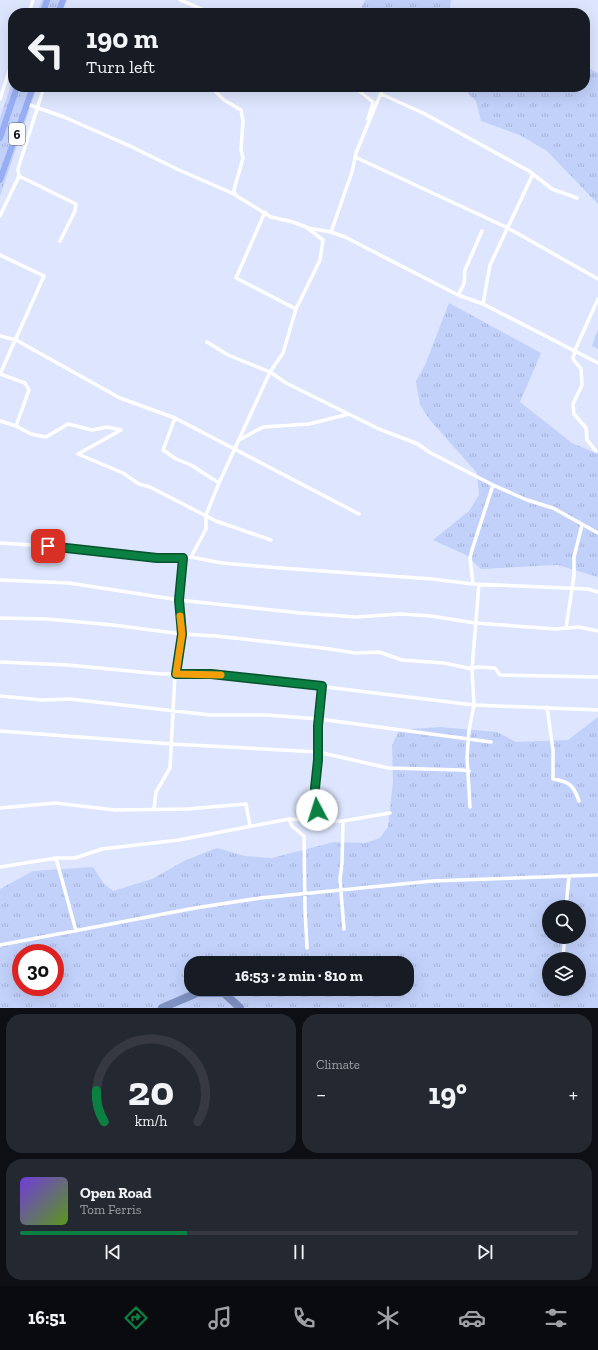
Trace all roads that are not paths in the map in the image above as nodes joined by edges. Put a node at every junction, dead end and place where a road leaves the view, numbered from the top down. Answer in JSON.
{"nodes":[{"id":1,"x":180,"y":0,"type":"edge"},
{"id":2,"x":199,"y":8,"type":"edge"},
{"id":3,"x":8,"y":74,"type":"edge"},
{"id":4,"x":16,"y":92,"type":"edge"},
{"id":5,"x":31,"y":92,"type":"edge"},
{"id":6,"x":43,"y":92,"type":"edge"},
{"id":7,"x":216,"y":92,"type":"edge"},
{"id":8,"x":360,"y":92,"type":"edge"},
{"id":9,"x":381,"y":94,"type":"joint"},
{"id":10,"x":0,"y":99,"type":"edge"},
{"id":11,"x":27,"y":104,"type":"junction"},
{"id":12,"x":39,"y":107,"type":"junction"},
{"id":13,"x":0,"y":138,"type":"edge"},
{"id":14,"x":355,"y":157,"type":"junction"},
{"id":15,"x":354,"y":166,"type":"dead end"},
{"id":16,"x":533,"y":174,"type":"junction"},
{"id":17,"x":18,"y":176,"type":"junction"},
{"id":18,"x":0,"y":180,"type":"edge"},
{"id":19,"x":235,"y":194,"type":"dead end"},
{"id":20,"x":577,"y":198,"type":"dead end"},
{"id":21,"x":265,"y":212,"type":"junction"},
{"id":22,"x":0,"y":216,"type":"edge"},
{"id":23,"x":306,"y":227,"type":"junction"},
{"id":24,"x":508,"y":228,"type":"junction"},
{"id":25,"x":482,"y":231,"type":"dead end"},
{"id":26,"x":331,"y":232,"type":"junction"},
{"id":27,"x":60,"y":241,"type":"dead end"},
{"id":28,"x":0,"y":254,"type":"edge"},
{"id":29,"x":598,"y":279,"type":"edge"},
{"id":30,"x":458,"y":295,"type":"junction"},
{"id":31,"x":598,"y":299,"type":"edge"},
{"id":32,"x":483,"y":304,"type":"junction"},
{"id":33,"x":296,"y":309,"type":"junction"},
{"id":34,"x":0,"y":336,"type":"edge"},
{"id":35,"x":16,"y":340,"type":"junction"},
{"id":36,"x":207,"y":342,"type":"dead end"},
{"id":37,"x":575,"y":350,"type":"junction"},
{"id":38,"x":598,"y":363,"type":"edge"},
{"id":39,"x":270,"y":372,"type":"junction"},
{"id":40,"x":0,"y":376,"type":"edge"},
{"id":41,"x":349,"y":414,"type":"junction"},
{"id":42,"x":175,"y":418,"type":"junction"},
{"id":43,"x":0,"y":421,"type":"edge"},
{"id":44,"x":16,"y":426,"type":"junction"},
{"id":45,"x":239,"y":440,"type":"junction"},
{"id":46,"x":236,"y":449,"type":"junction"},
{"id":47,"x":596,"y":451,"type":"dead end"},
{"id":48,"x":218,"y":482,"type":"junction"},
{"id":49,"x":493,"y":485,"type":"junction"},
{"id":50,"x":359,"y":514,"type":"dead end"},
{"id":51,"x":206,"y":515,"type":"junction"},
{"id":52,"x":582,"y":525,"type":"junction"},
{"id":53,"x":598,"y":533,"type":"edge"},
{"id":54,"x":271,"y":540,"type":"dead end"},
{"id":55,"x":0,"y":543,"type":"edge"},
{"id":56,"x":191,"y":557,"type":"junction"},
{"id":57,"x":183,"y":558,"type":"junction"},
{"id":58,"x":0,"y":580,"type":"edge"},
{"id":59,"x":473,"y":584,"type":"junction"},
{"id":60,"x":479,"y":584,"type":"junction"},
{"id":61,"x":572,"y":588,"type":"junction"},
{"id":62,"x":598,"y":592,"type":"edge"},
{"id":63,"x":179,"y":600,"type":"junction"},
{"id":64,"x":0,"y":618,"type":"edge"},
{"id":65,"x":475,"y":623,"type":"junction"},
{"id":66,"x":566,"y":628,"type":"junction"},
{"id":67,"x":598,"y":631,"type":"edge"},
{"id":68,"x":182,"y":634,"type":"junction"},
{"id":69,"x":0,"y":662,"type":"edge"},
{"id":70,"x":472,"y":669,"type":"junction"},
{"id":71,"x":176,"y":674,"type":"junction"},
{"id":72,"x":598,"y":677,"type":"edge"},
{"id":73,"x":322,"y":686,"type":"junction"},
{"id":74,"x":0,"y":696,"type":"edge"},
{"id":75,"x":474,"y":705,"type":"junction"},
{"id":76,"x":547,"y":707,"type":"junction"},
{"id":77,"x":598,"y":710,"type":"edge"},
{"id":78,"x":173,"y":712,"type":"junction"},
{"id":79,"x":319,"y":719,"type":"junction"},
{"id":80,"x":0,"y":731,"type":"edge"},
{"id":81,"x":491,"y":742,"type":"dead end"},
{"id":82,"x":172,"y":744,"type":"junction"},
{"id":83,"x":318,"y":752,"type":"junction"},
{"id":84,"x":469,"y":772,"type":"junction"},
{"id":85,"x":579,"y":801,"type":"dead end"},
{"id":86,"x":470,"y":807,"type":"dead end"},
{"id":87,"x":0,"y":808,"type":"edge"},
{"id":88,"x":154,"y":809,"type":"junction"},
{"id":89,"x":390,"y":813,"type":"dead end"},
{"id":90,"x":289,"y":819,"type":"junction"},
{"id":91,"x":318,"y":821,"type":"junction"},
{"id":92,"x":342,"y":821,"type":"junction"},
{"id":93,"x":250,"y":826,"type":"junction"},
{"id":94,"x":56,"y":858,"type":"junction"},
{"id":95,"x":0,"y":867,"type":"edge"},
{"id":96,"x":598,"y":875,"type":"edge"},
{"id":97,"x":569,"y":876,"type":"junction"},
{"id":98,"x":340,"y":889,"type":"junction"},
{"id":99,"x":304,"y":894,"type":"junction"},
{"id":100,"x":567,"y":900,"type":"edge"},
{"id":101,"x":76,"y":930,"type":"junction"},
{"id":102,"x":344,"y":930,"type":"dead end"},
{"id":103,"x":0,"y":944,"type":"edge"},
{"id":104,"x":307,"y":948,"type":"dead end"}],
"edges":[{"from":1,"to":2,"type":"street"},
{"from":3,"to":10,"type":"street"},
{"from":4,"to":13,"type":"highway","number":"6"},
{"from":5,"to":11,"type":"highway","number":"6"},
{"from":6,"to":12,"type":"street"},
{"from":7,"to":19,"type":"street"},
{"from":8,"to":15,"type":"street"},
{"from":9,"to":14,"type":"street"},
{"from":9,"to":16,"type":"street"},
{"from":11,"to":12,"type":"street"},
{"from":11,"to":18,"type":"highway","number":"6"},
{"from":12,"to":17,"type":"street"},
{"from":12,"to":21,"type":"street"},
{"from":14,"to":24,"type":"street"},
{"from":14,"to":26,"type":"street"},
{"from":16,"to":20,"type":"street"},
{"from":16,"to":24,"type":"street"},
{"from":17,"to":22,"type":"street"},
{"from":17,"to":27,"type":"street"},
{"from":21,"to":23,"type":"street"},
{"from":21,"to":33,"type":"street"},
{"from":23,"to":26,"type":"street"},
{"from":23,"to":33,"type":"street"},
{"from":24,"to":29,"type":"street"},
{"from":24,"to":32,"type":"street"},
{"from":25,"to":30,"type":"street"},
{"from":26,"to":30,"type":"street"},
{"from":28,"to":35,"type":"street"},
{"from":30,"to":32,"type":"street"},
{"from":31,"to":37,"type":"street"},
{"from":32,"to":37,"type":"street"},
{"from":33,"to":39,"type":"street"},
{"from":34,"to":35,"type":"street"},
{"from":35,"to":40,"type":"street"},
{"from":35,"to":42,"type":"street"},
{"from":36,"to":39,"type":"street"},
{"from":37,"to":38,"type":"street"},
{"from":37,"to":47,"type":"street"},
{"from":39,"to":41,"type":"street"},
{"from":39,"to":45,"type":"street"},
{"from":40,"to":44,"type":"street"},
{"from":41,"to":45,"type":"street"},
{"from":41,"to":49,"type":"street"},
{"from":42,"to":46,"type":"street"},
{"from":42,"to":48,"type":"street"},
{"from":43,"to":44,"type":"street"},
{"from":44,"to":51,"type":"street"},
{"from":45,"to":46,"type":"street"},
{"from":46,"to":48,"type":"street"},
{"from":46,"to":50,"type":"street"},
{"from":48,"to":51,"type":"street"},
{"from":49,"to":52,"type":"street"},
{"from":49,"to":59,"type":"street"},
{"from":51,"to":54,"type":"street"},
{"from":51,"to":56,"type":"street"},
{"from":52,"to":53,"type":"street"},
{"from":52,"to":61,"type":"street"},
{"from":55,"to":57,"type":"street"},
{"from":56,"to":57,"type":"street"},
{"from":56,"to":59,"type":"street"},
{"from":57,"to":63,"type":"street"},
{"from":58,"to":63,"type":"street"},
{"from":59,"to":60,"type":"street"},
{"from":60,"to":61,"type":"street"},
{"from":60,"to":65,"type":"street"},
{"from":61,"to":62,"type":"street"},
{"from":61,"to":66,"type":"street"},
{"from":63,"to":65,"type":"street"},
{"from":63,"to":68,"type":"street"},
{"from":64,"to":68,"type":"street"},
{"from":65,"to":66,"type":"street"},
{"from":65,"to":70,"type":"street"},
{"from":66,"to":67,"type":"street"},
{"from":68,"to":70,"type":"street"},
{"from":68,"to":71,"type":"street"},
{"from":69,"to":71,"type":"street"},
{"from":70,"to":72,"type":"street"},
{"from":70,"to":75,"type":"street"},
{"from":71,"to":73,"type":"street"},
{"from":71,"to":78,"type":"street"},
{"from":73,"to":75,"type":"street"},
{"from":73,"to":79,"type":"street"},
{"from":74,"to":78,"type":"street"},
{"from":75,"to":76,"type":"street"},
{"from":75,"to":84,"type":"street"},
{"from":76,"to":77,"type":"street"},
{"from":76,"to":85,"type":"street"},
{"from":78,"to":79,"type":"street"},
{"from":78,"to":82,"type":"street"},
{"from":79,"to":81,"type":"street"},
{"from":79,"to":83,"type":"street"},
{"from":80,"to":82,"type":"street"},
{"from":82,"to":83,"type":"street"},
{"from":82,"to":88,"type":"street"},
{"from":83,"to":84,"type":"street"},
{"from":83,"to":91,"type":"street"},
{"from":84,"to":86,"type":"street"},
{"from":87,"to":88,"type":"street"},
{"from":88,"to":93,"type":"street"},
{"from":89,"to":92,"type":"street"},
{"from":90,"to":91,"type":"street"},
{"from":90,"to":93,"type":"street"},
{"from":90,"to":99,"type":"street"},
{"from":91,"to":92,"type":"street"},
{"from":92,"to":98,"type":"street"},
{"from":93,"to":94,"type":"street"},
{"from":94,"to":95,"type":"street"},
{"from":94,"to":101,"type":"street"},
{"from":96,"to":97,"type":"street"},
{"from":97,"to":98,"type":"street"},
{"from":97,"to":100,"type":"street"},
{"from":98,"to":99,"type":"street"},
{"from":98,"to":102,"type":"street"},
{"from":99,"to":101,"type":"street"},
{"from":99,"to":104,"type":"street"},
{"from":101,"to":103,"type":"street"}]}
